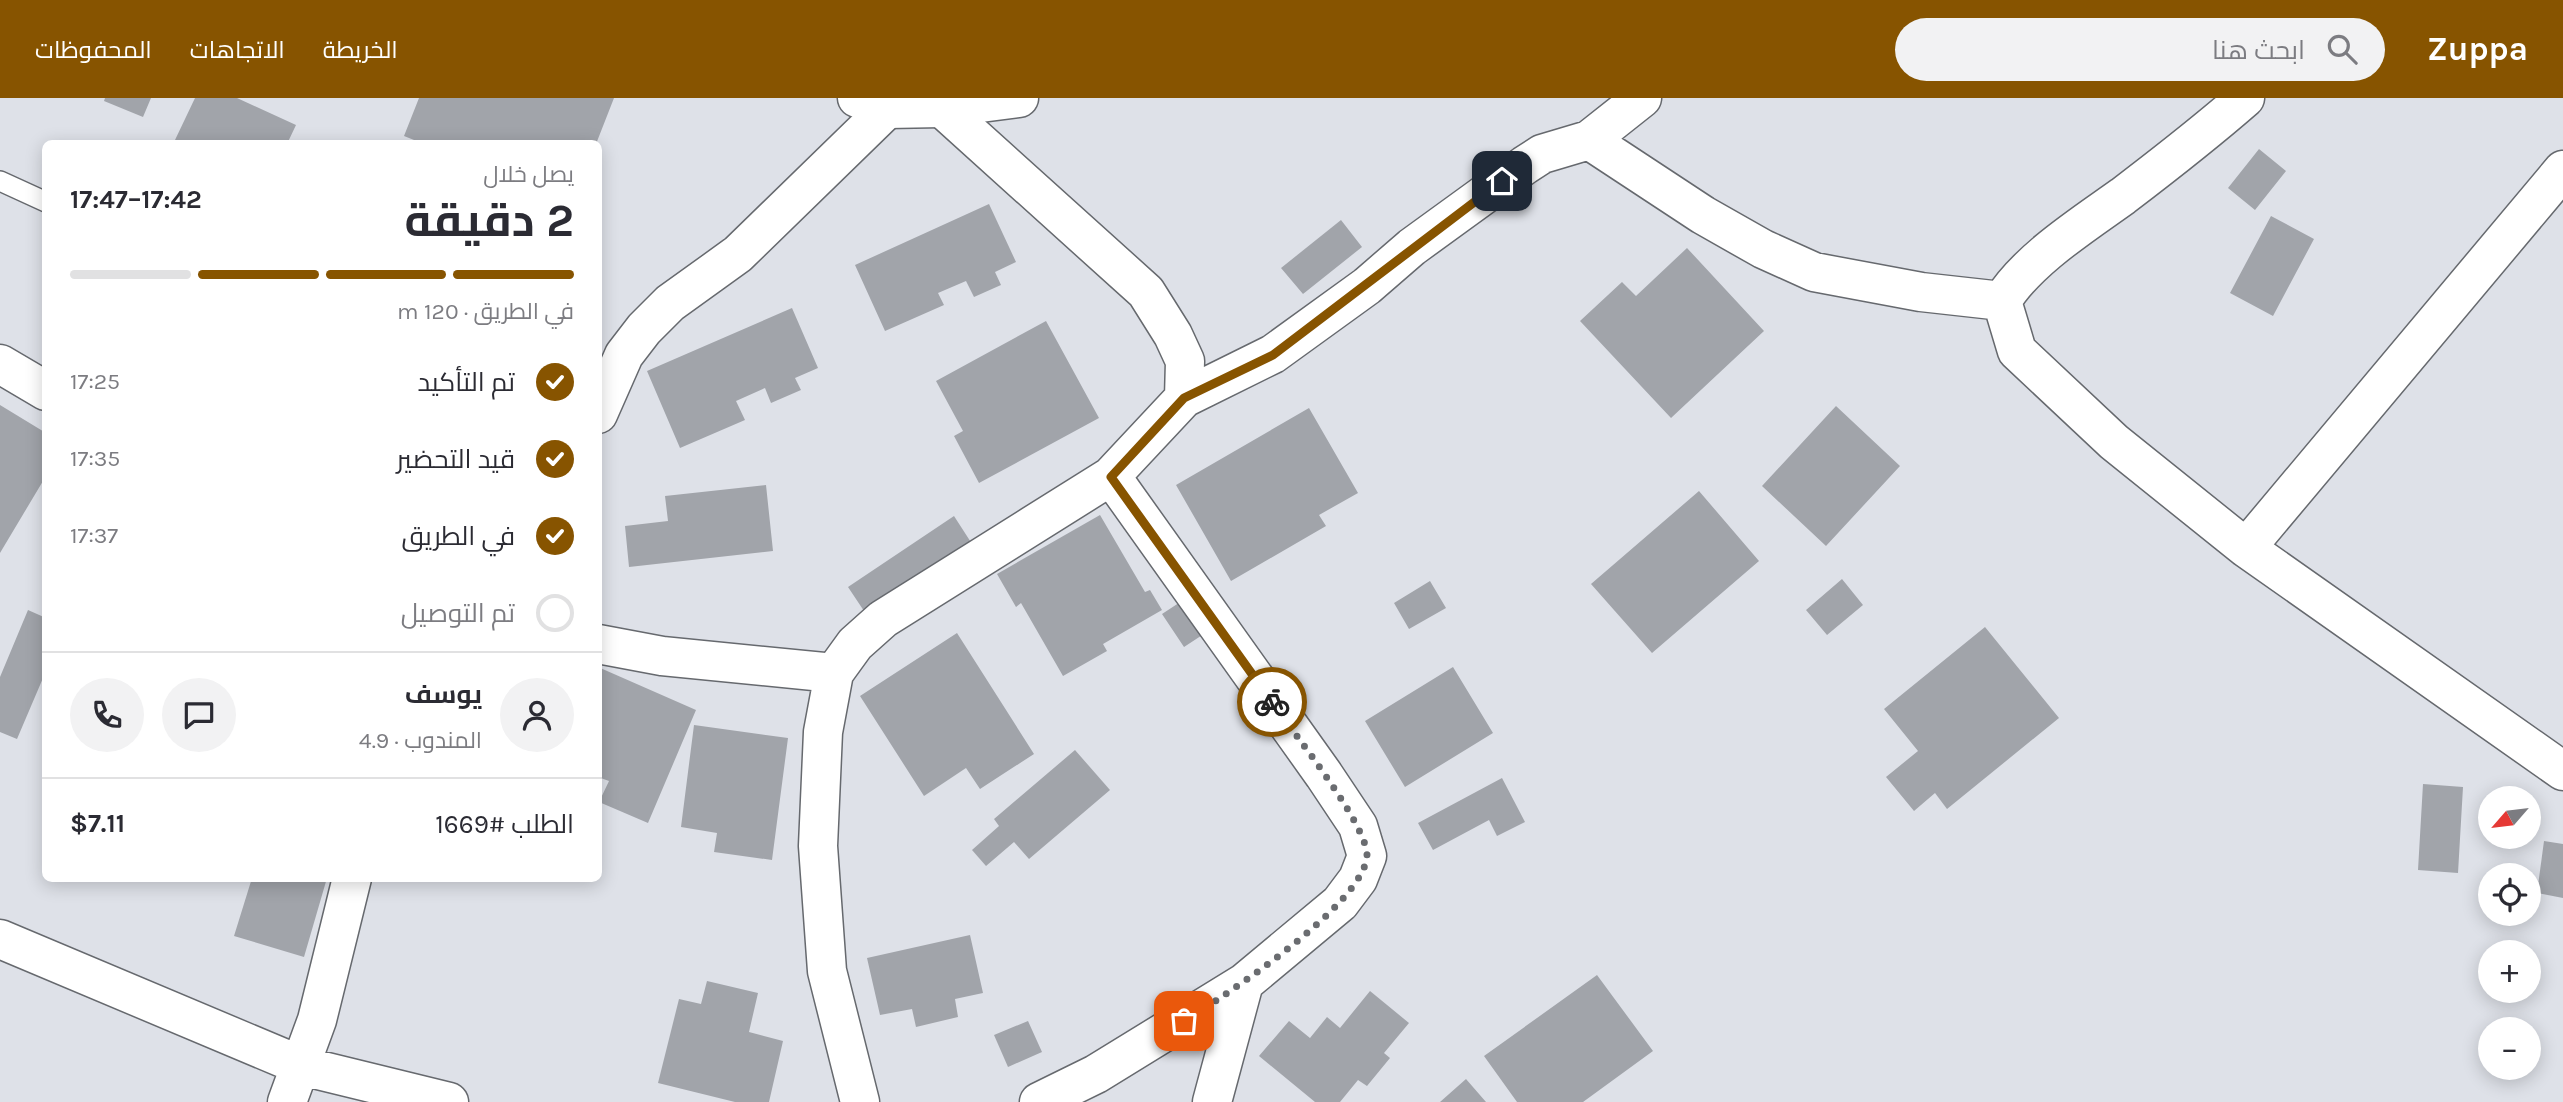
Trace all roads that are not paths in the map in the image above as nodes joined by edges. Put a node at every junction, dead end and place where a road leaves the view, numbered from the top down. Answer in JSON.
{"nodes":[{"id":1,"x":1019,"y":98,"type":"edge"},
{"id":2,"x":1642,"y":98,"type":"edge"},
{"id":3,"x":2245,"y":98,"type":"edge"},
{"id":4,"x":872,"y":104,"type":"edge"},
{"id":5,"x":942,"y":108,"type":"junction"},
{"id":6,"x":1589,"y":140,"type":"junction"},
{"id":7,"x":2563,"y":170,"type":"edge"},
{"id":8,"x":0,"y":181,"type":"edge"},
{"id":9,"x":42,"y":200,"type":"edge"},
{"id":10,"x":2002,"y":301,"type":"junction"},
{"id":11,"x":0,"y":364,"type":"edge"},
{"id":12,"x":42,"y":389,"type":"edge"},
{"id":13,"x":1184,"y":398,"type":"junction"},
{"id":14,"x":602,"y":405,"type":"edge"},
{"id":15,"x":1111,"y":477,"type":"junction"},
{"id":16,"x":2246,"y":548,"type":"junction"},
{"id":17,"x":602,"y":645,"type":"edge"},
{"id":18,"x":834,"y":673,"type":"junction"},
{"id":19,"x":2563,"y":771,"type":"edge"},
{"id":20,"x":351,"y":882,"type":"edge"},
{"id":21,"x":0,"y":939,"type":"edge"},
{"id":22,"x":1244,"y":983,"type":"junction"},
{"id":23,"x":302,"y":1066,"type":"junction"},
{"id":24,"x":287,"y":1102,"type":"edge"},
{"id":25,"x":449,"y":1102,"type":"edge"},
{"id":26,"x":860,"y":1102,"type":"edge"},
{"id":27,"x":1039,"y":1102,"type":"edge"},
{"id":28,"x":1212,"y":1102,"type":"edge"}],
"edges":[{"from":1,"to":5,"type":"street"},
{"from":2,"to":6,"type":"street"},
{"from":3,"to":10,"type":"street"},
{"from":4,"to":5,"type":"street"},
{"from":4,"to":14,"type":"street"},
{"from":5,"to":13,"type":"street"},
{"from":6,"to":10,"type":"street"},
{"from":6,"to":13,"type":"street"},
{"from":7,"to":16,"type":"street"},
{"from":8,"to":9,"type":"lane"},
{"from":10,"to":16,"type":"street"},
{"from":11,"to":12,"type":"street"},
{"from":13,"to":15,"type":"street"},
{"from":15,"to":18,"type":"street"},
{"from":15,"to":22,"type":"street"},
{"from":16,"to":19,"type":"street"},
{"from":17,"to":18,"type":"street"},
{"from":18,"to":26,"type":"street"},
{"from":20,"to":23,"type":"street"},
{"from":21,"to":23,"type":"street"},
{"from":22,"to":27,"type":"street"},
{"from":22,"to":28,"type":"street"},
{"from":23,"to":24,"type":"street"},
{"from":23,"to":25,"type":"street"}]}
